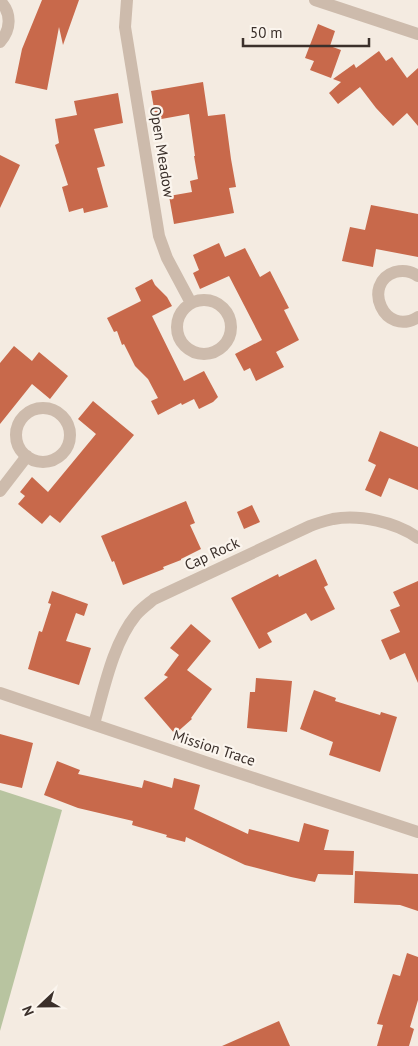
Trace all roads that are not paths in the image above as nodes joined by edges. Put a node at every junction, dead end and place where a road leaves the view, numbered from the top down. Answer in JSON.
{"nodes":[{"id":1,"x":127,"y":0,"type":"edge"},
{"id":2,"x":315,"y":0,"type":"edge"},
{"id":3,"x":0,"y":2,"type":"edge"},
{"id":4,"x":418,"y":34,"type":"edge"},
{"id":5,"x":0,"y":42,"type":"edge"},
{"id":6,"x":418,"y":276,"type":"edge"},
{"id":7,"x":191,"y":303,"type":"junction"},
{"id":8,"x":418,"y":316,"type":"edge"},
{"id":9,"x":27,"y":456,"type":"junction"},
{"id":10,"x":0,"y":491,"type":"edge"},
{"id":11,"x":418,"y":538,"type":"edge"},
{"id":12,"x":0,"y":693,"type":"edge"},
{"id":13,"x":94,"y":724,"type":"junction"},
{"id":14,"x":418,"y":832,"type":"edge"}],
"edges":[{"from":1,"to":7,"type":"street","name":"Open Meadow"},
{"from":2,"to":4,"type":"street"},
{"from":3,"to":5,"type":"street"},
{"from":6,"to":8,"type":"street"},
{"from":7,"to":7,"type":"street"},
{"from":9,"to":9,"type":"street"},
{"from":9,"to":10,"type":"street"},
{"from":11,"to":13,"type":"street","name":"Cap Rock"},
{"from":12,"to":13,"type":"street","name":"Mission Trace"},
{"from":13,"to":14,"type":"street","name":"Mission Trace"}]}
